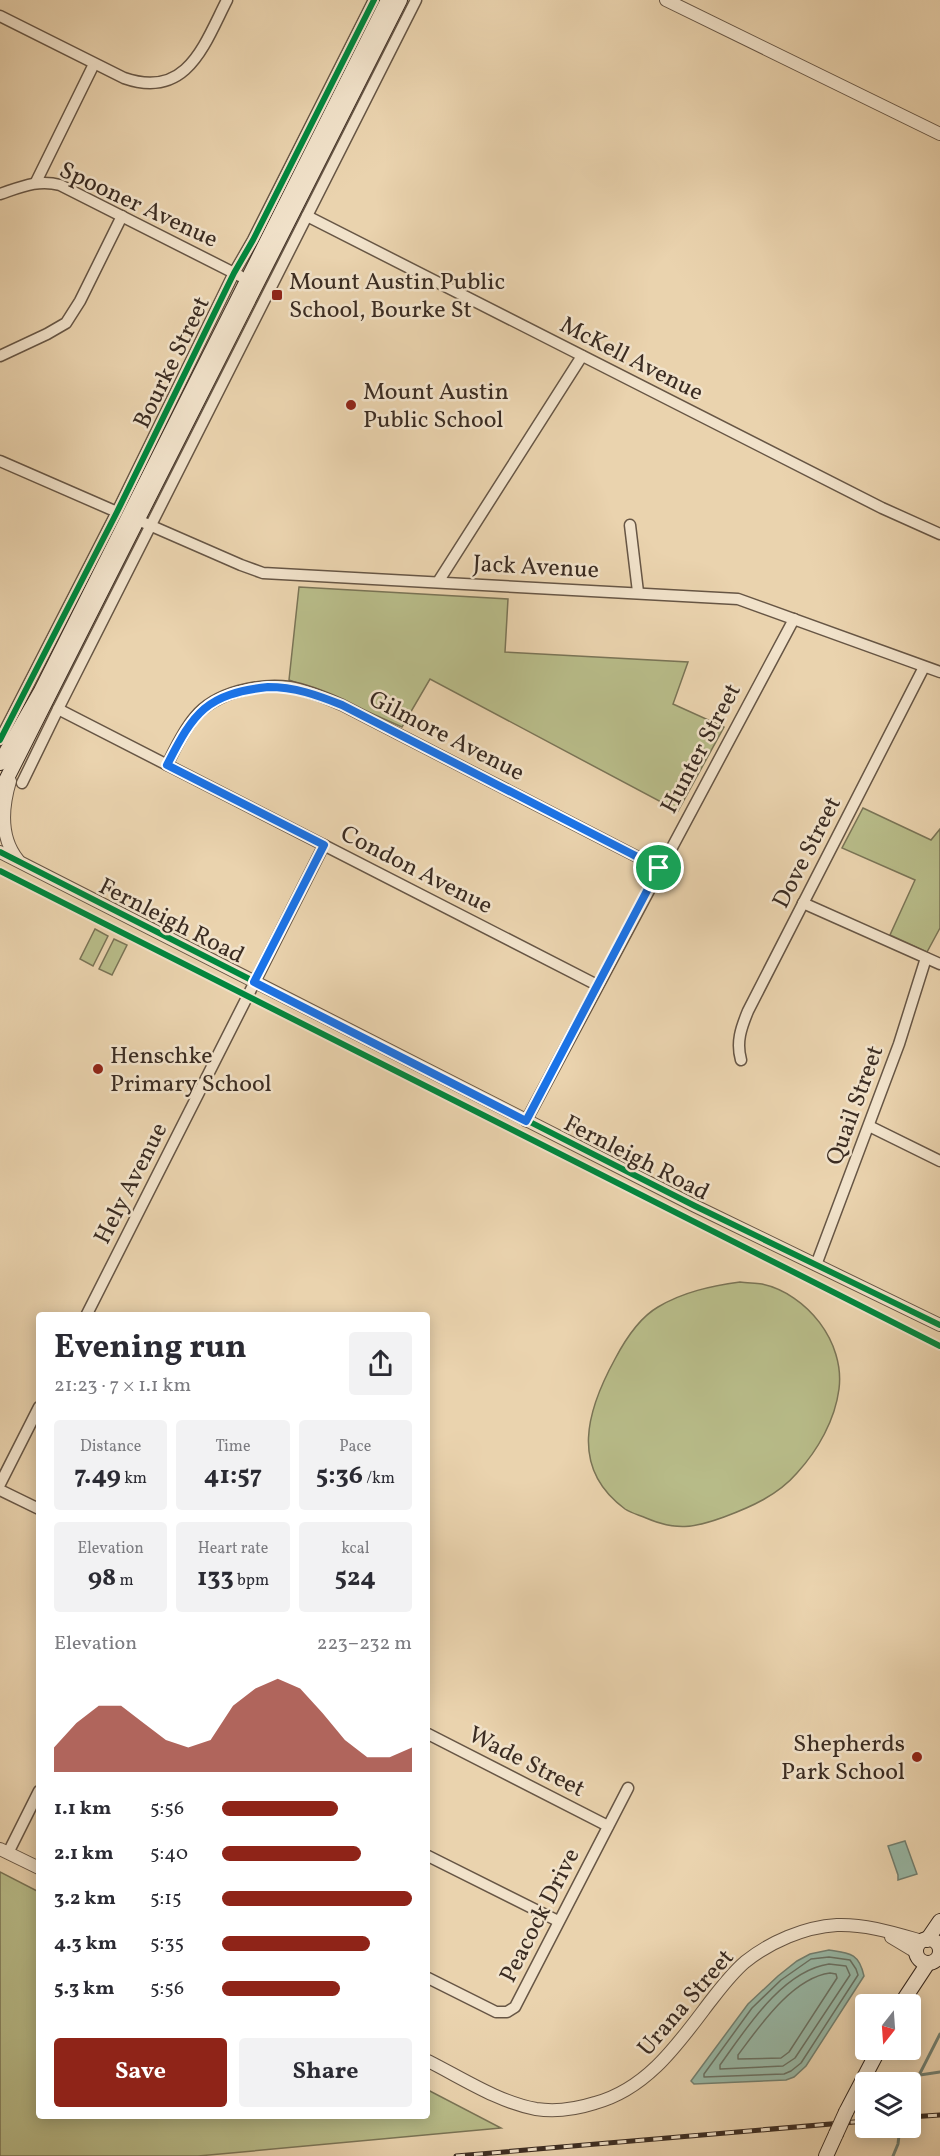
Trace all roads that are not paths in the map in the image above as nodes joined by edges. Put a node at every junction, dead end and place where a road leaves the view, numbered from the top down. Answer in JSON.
{"nodes":[{"id":1,"x":227,"y":0,"type":"edge"},
{"id":2,"x":374,"y":0,"type":"edge"},
{"id":3,"x":388,"y":0,"type":"edge"},
{"id":4,"x":400,"y":0,"type":"edge"},
{"id":5,"x":416,"y":0,"type":"edge"},
{"id":6,"x":666,"y":0,"type":"edge"},
{"id":7,"x":0,"y":16,"type":"edge"},
{"id":8,"x":94,"y":64,"type":"junction"},
{"id":9,"x":940,"y":134,"type":"edge"},
{"id":10,"x":36,"y":182,"type":"junction"},
{"id":11,"x":0,"y":194,"type":"edge"},
{"id":12,"x":122,"y":216,"type":"junction"},
{"id":13,"x":307,"y":216,"type":"junction"},
{"id":14,"x":234,"y":273,"type":"junction"},
{"id":15,"x":252,"y":282,"type":"junction"},
{"id":16,"x":0,"y":356,"type":"edge"},
{"id":17,"x":582,"y":356,"type":"junction"},
{"id":18,"x":1,"y":464,"type":"edge"},
{"id":19,"x":134,"y":519,"type":"junction"},
{"id":20,"x":630,"y":525,"type":"dead end"},
{"id":21,"x":940,"y":534,"type":"edge"},
{"id":22,"x":438,"y":582,"type":"junction"},
{"id":23,"x":638,"y":592,"type":"junction"},
{"id":24,"x":794,"y":619,"type":"junction"},
{"id":25,"x":924,"y":667,"type":"junction"},
{"id":26,"x":940,"y":672,"type":"edge"},
{"id":27,"x":35,"y":688,"type":"junction"},
{"id":28,"x":58,"y":709,"type":"junction"},
{"id":29,"x":0,"y":740,"type":"edge"},
{"id":30,"x":27,"y":741,"type":"junction"},
{"id":31,"x":0,"y":763,"type":"edge"},
{"id":32,"x":167,"y":765,"type":"junction"},
{"id":33,"x":22,"y":783,"type":"dead end"},
{"id":34,"x":0,"y":792,"type":"edge"},
{"id":35,"x":324,"y":845,"type":"junction"},
{"id":36,"x":0,"y":852,"type":"edge"},
{"id":37,"x":22,"y":864,"type":"junction"},
{"id":38,"x":659,"y":868,"type":"junction"},
{"id":39,"x":803,"y":903,"type":"junction"},
{"id":40,"x":926,"y":958,"type":"junction"},
{"id":41,"x":940,"y":964,"type":"edge"},
{"id":42,"x":254,"y":982,"type":"junction"},
{"id":43,"x":597,"y":985,"type":"junction"},
{"id":44,"x":741,"y":1060,"type":"dead end"},
{"id":45,"x":526,"y":1121,"type":"junction"},
{"id":46,"x":869,"y":1126,"type":"junction"},
{"id":47,"x":940,"y":1161,"type":"edge"},
{"id":48,"x":816,"y":1265,"type":"junction"},
{"id":49,"x":88,"y":1312,"type":"edge"},
{"id":50,"x":940,"y":1325,"type":"edge"},
{"id":51,"x":36,"y":1413,"type":"edge"},
{"id":52,"x":0,"y":1484,"type":"edge"},
{"id":53,"x":0,"y":1490,"type":"edge"},
{"id":54,"x":36,"y":1508,"type":"edge"},
{"id":55,"x":430,"y":1735,"type":"edge"},
{"id":56,"x":628,"y":1788,"type":"dead end"},
{"id":57,"x":36,"y":1796,"type":"edge"},
{"id":58,"x":608,"y":1826,"type":"junction"},
{"id":59,"x":4,"y":1851,"type":"edge"},
{"id":60,"x":430,"y":1857,"type":"edge"},
{"id":61,"x":36,"y":1867,"type":"edge"},
{"id":62,"x":940,"y":1921,"type":"edge"},
{"id":63,"x":558,"y":1922,"type":"junction"},
{"id":64,"x":927,"y":1948,"type":"edge"},
{"id":65,"x":430,"y":1979,"type":"edge"},
{"id":66,"x":907,"y":1994,"type":"edge"},
{"id":67,"x":873,"y":2060,"type":"edge"},
{"id":68,"x":430,"y":2062,"type":"edge"},
{"id":69,"x":826,"y":2156,"type":"edge"}],
"edges":[{"from":1,"to":8,"type":"street"},
{"from":2,"to":14,"type":"street","name":"Bourke Street"},
{"from":3,"to":15,"type":"main road","name":"Bourke Street"},
{"from":4,"to":15,"type":"main road","name":"Bourke Street"},
{"from":5,"to":13,"type":"street","name":"Bourke Street"},
{"from":6,"to":9,"type":"street"},
{"from":7,"to":8,"type":"street"},
{"from":8,"to":10,"type":"street"},
{"from":10,"to":11,"type":"street","name":"Spooner Avenue"},
{"from":10,"to":12,"type":"street","name":"Spooner Avenue"},
{"from":12,"to":14,"type":"street","name":"Spooner Avenue"},
{"from":12,"to":16,"type":"street"},
{"from":13,"to":17,"type":"street","name":"McKell Avenue"},
{"from":13,"to":19,"type":"street","name":"Bourke Street"},
{"from":14,"to":15,"type":"street","name":"Spooner Avenue"},
{"from":14,"to":19,"type":"street","name":"Bourke Street"},
{"from":15,"to":19,"type":"main road","name":"Bourke Street"},
{"from":17,"to":21,"type":"street","name":"McKell Avenue"},
{"from":17,"to":22,"type":"street"},
{"from":18,"to":19,"type":"street","name":"Jack Avenue"},
{"from":19,"to":22,"type":"street","name":"Jack Avenue"},
{"from":19,"to":27,"type":"main road","name":"Bourke Street"},
{"from":19,"to":28,"type":"street","name":"Bourke Street"},
{"from":19,"to":30,"type":"main road","name":"Bourke Street"},
{"from":20,"to":23,"type":"street"},
{"from":22,"to":23,"type":"street","name":"Jack Avenue"},
{"from":23,"to":24,"type":"street","name":"Jack Avenue"},
{"from":24,"to":25,"type":"street","name":"Jack Avenue"},
{"from":24,"to":38,"type":"street","name":"Hunter Street"},
{"from":25,"to":26,"type":"street","name":"Jack Avenue"},
{"from":25,"to":39,"type":"street","name":"Dove Street"},
{"from":27,"to":29,"type":"street","name":"Bourke Street"},
{"from":27,"to":31,"type":"main road","name":"Bourke Street"},
{"from":28,"to":32,"type":"street","name":"Condon Avenue"},
{"from":28,"to":33,"type":"street","name":"Bourke Street"},
{"from":30,"to":34,"type":"main road","name":"Bourke Street"},
{"from":30,"to":37,"type":"street"},
{"from":32,"to":35,"type":"street","name":"Condon Avenue"},
{"from":32,"to":38,"type":"street","name":"Gilmore Avenue"},
{"from":35,"to":42,"type":"street","name":"Hely Avenue"},
{"from":35,"to":43,"type":"street","name":"Condon Avenue"},
{"from":36,"to":37,"type":"street","name":"Fernleigh Road"},
{"from":37,"to":42,"type":"street","name":"Fernleigh Road"},
{"from":38,"to":43,"type":"street","name":"Hunter Street"},
{"from":39,"to":40,"type":"street"},
{"from":39,"to":44,"type":"street","name":"Dove Street"},
{"from":40,"to":41,"type":"street"},
{"from":40,"to":46,"type":"street","name":"Quail Street"},
{"from":42,"to":45,"type":"street","name":"Fernleigh Road"},
{"from":42,"to":49,"type":"street","name":"Hely Avenue"},
{"from":43,"to":45,"type":"street","name":"Hunter Street"},
{"from":45,"to":48,"type":"street","name":"Fernleigh Road"},
{"from":46,"to":47,"type":"street"},
{"from":46,"to":48,"type":"street","name":"Quail Street"},
{"from":48,"to":50,"type":"street","name":"Fernleigh Road"},
{"from":51,"to":52,"type":"street"},
{"from":53,"to":54,"type":"street"},
{"from":55,"to":58,"type":"street","name":"Wade Street"},
{"from":56,"to":58,"type":"street","name":"Peacock Drive"},
{"from":57,"to":59,"type":"street"},
{"from":58,"to":63,"type":"street","name":"Peacock Drive"},
{"from":59,"to":61,"type":"street"},
{"from":60,"to":63,"type":"street"},
{"from":62,"to":64,"type":"main road"},
{"from":63,"to":65,"type":"street","name":"Peacock Drive"},
{"from":64,"to":66,"type":"main road"},
{"from":64,"to":68,"type":"street","name":"Urana Street"},
{"from":67,"to":69,"type":"main road","bridge":true}]}
